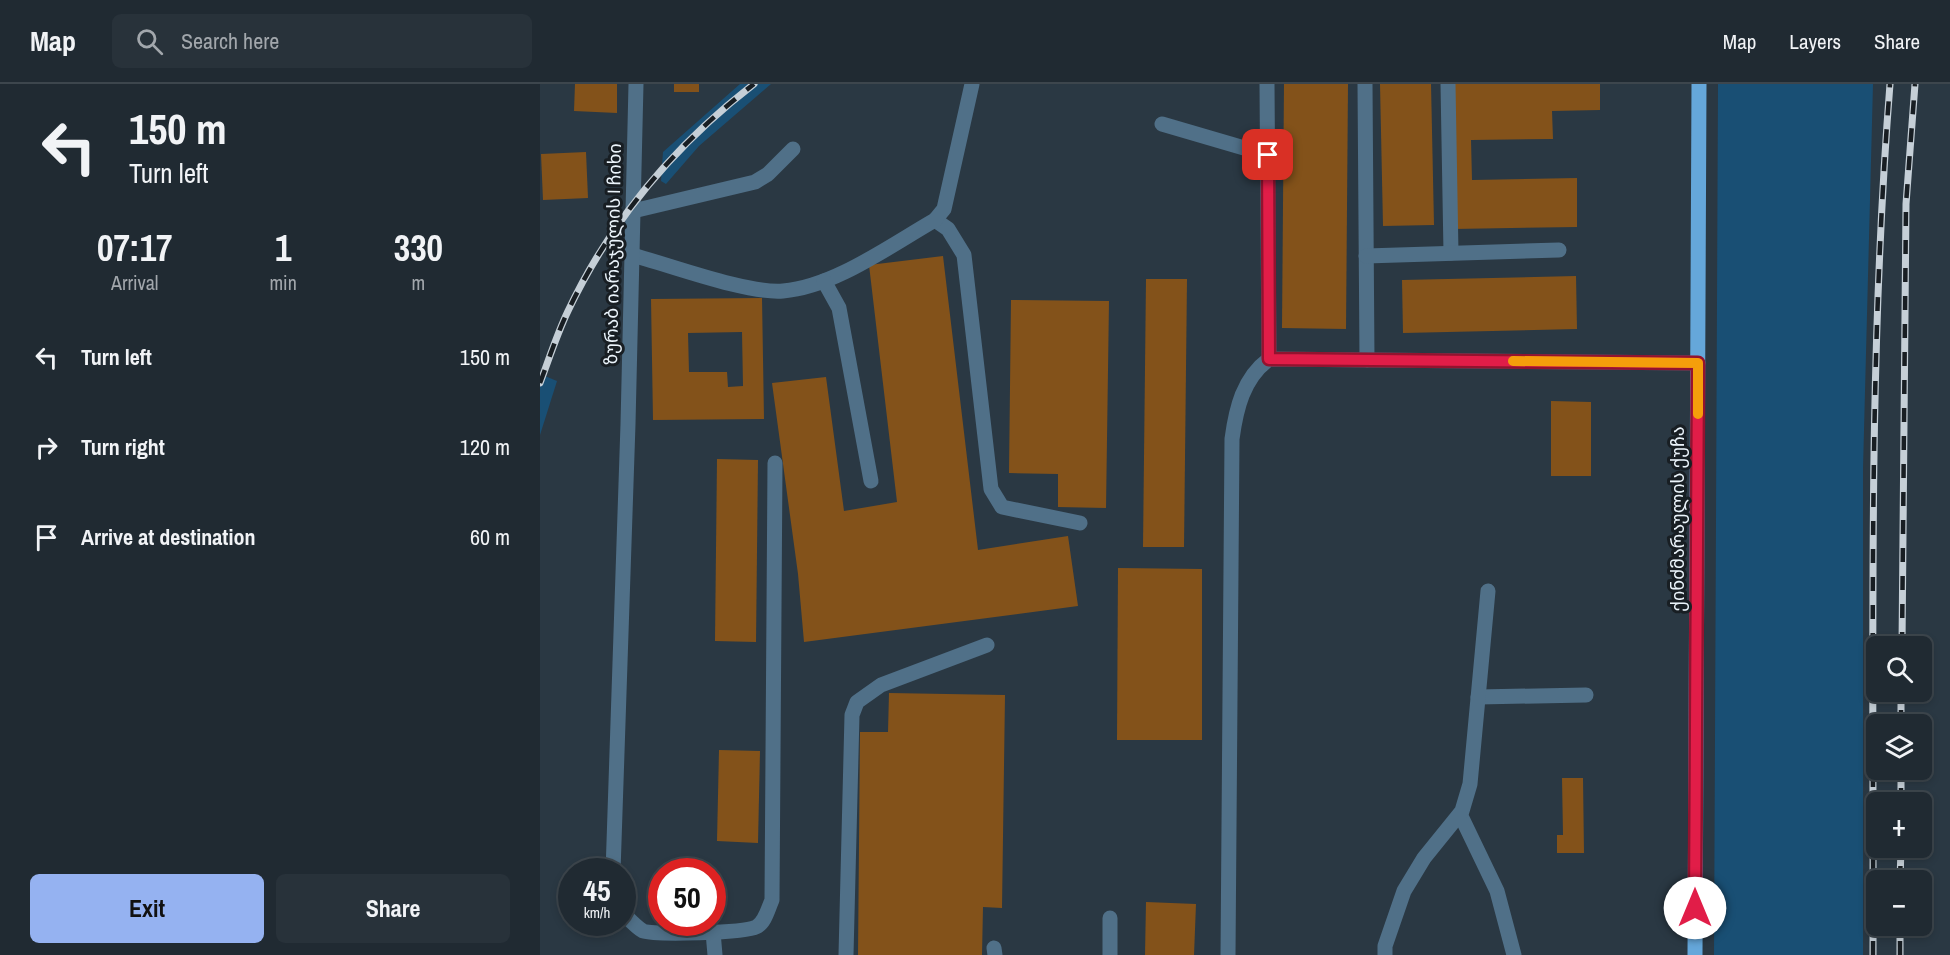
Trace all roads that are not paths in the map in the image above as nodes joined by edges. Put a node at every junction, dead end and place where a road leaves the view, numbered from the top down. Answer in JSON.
{"nodes":[{"id":1,"x":636,"y":84,"type":"edge"},
{"id":2,"x":972,"y":84,"type":"edge"},
{"id":3,"x":1267,"y":84,"type":"edge"},
{"id":4,"x":1365,"y":84,"type":"edge"},
{"id":5,"x":1448,"y":84,"type":"edge"},
{"id":6,"x":1699,"y":84,"type":"edge"},
{"id":7,"x":1162,"y":124,"type":"dead end"},
{"id":8,"x":793,"y":149,"type":"dead end"},
{"id":9,"x":1268,"y":155,"type":"junction"},
{"id":10,"x":633,"y":211,"type":"junction"},
{"id":11,"x":935,"y":220,"type":"junction"},
{"id":12,"x":1559,"y":250,"type":"dead end"},
{"id":13,"x":1451,"y":254,"type":"junction"},
{"id":14,"x":632,"y":255,"type":"junction"},
{"id":15,"x":1366,"y":256,"type":"junction"},
{"id":16,"x":824,"y":281,"type":"junction"},
{"id":17,"x":1269,"y":359,"type":"junction"},
{"id":18,"x":1367,"y":360,"type":"junction"},
{"id":19,"x":1698,"y":363,"type":"junction"},
{"id":20,"x":774,"y":463,"type":"dead end"},
{"id":21,"x":871,"y":481,"type":"dead end"},
{"id":22,"x":1080,"y":523,"type":"dead end"},
{"id":23,"x":1488,"y":591,"type":"dead end"},
{"id":24,"x":987,"y":645,"type":"dead end"},
{"id":25,"x":1586,"y":695,"type":"dead end"},
{"id":26,"x":1478,"y":697,"type":"junction"},
{"id":27,"x":1460,"y":814,"type":"junction"},
{"id":28,"x":613,"y":858,"type":"edge"},
{"id":29,"x":1110,"y":918,"type":"dead end"},
{"id":30,"x":726,"y":930,"type":"edge"},
{"id":31,"x":713,"y":936,"type":"edge"},
{"id":32,"x":715,"y":955,"type":"edge"},
{"id":33,"x":846,"y":955,"type":"edge"},
{"id":34,"x":1110,"y":955,"type":"edge"},
{"id":35,"x":1228,"y":955,"type":"edge"},
{"id":36,"x":1385,"y":955,"type":"edge"},
{"id":37,"x":1514,"y":955,"type":"edge"},
{"id":38,"x":1695,"y":955,"type":"edge"}],
"edges":[{"from":1,"to":10,"type":"street","name":"ზურაბ იარაჯულის I ჩიხი"},
{"from":2,"to":11,"type":"street"},
{"from":3,"to":9,"type":"street"},
{"from":4,"to":15,"type":"street"},
{"from":5,"to":13,"type":"street"},
{"from":6,"to":19,"type":"main road","name":"ქინძმარაულის ქუჩა"},
{"from":7,"to":9,"type":"street"},
{"from":8,"to":10,"type":"street"},
{"from":9,"to":17,"type":"street"},
{"from":10,"to":14,"type":"street","name":"ზურაბ იარაჯულის I ჩიხი"},
{"from":11,"to":16,"type":"street"},
{"from":11,"to":22,"type":"street"},
{"from":12,"to":13,"type":"street"},
{"from":13,"to":15,"type":"street"},
{"from":14,"to":16,"type":"street"},
{"from":14,"to":28,"type":"street","name":"ზურაბ იარაჯულის I ჩიხი"},
{"from":15,"to":18,"type":"street"},
{"from":16,"to":21,"type":"street"},
{"from":17,"to":18,"type":"street"},
{"from":17,"to":35,"type":"street"},
{"from":18,"to":19,"type":"street"},
{"from":19,"to":38,"type":"main road","name":"ქინძმარაულის ქუჩა"},
{"from":20,"to":30,"type":"street"},
{"from":23,"to":26,"type":"street"},
{"from":24,"to":33,"type":"street"},
{"from":25,"to":26,"type":"street"},
{"from":26,"to":27,"type":"street"},
{"from":27,"to":36,"type":"street"},
{"from":27,"to":37,"type":"street"},
{"from":29,"to":34,"type":"street"},
{"from":31,"to":32,"type":"street"}]}
